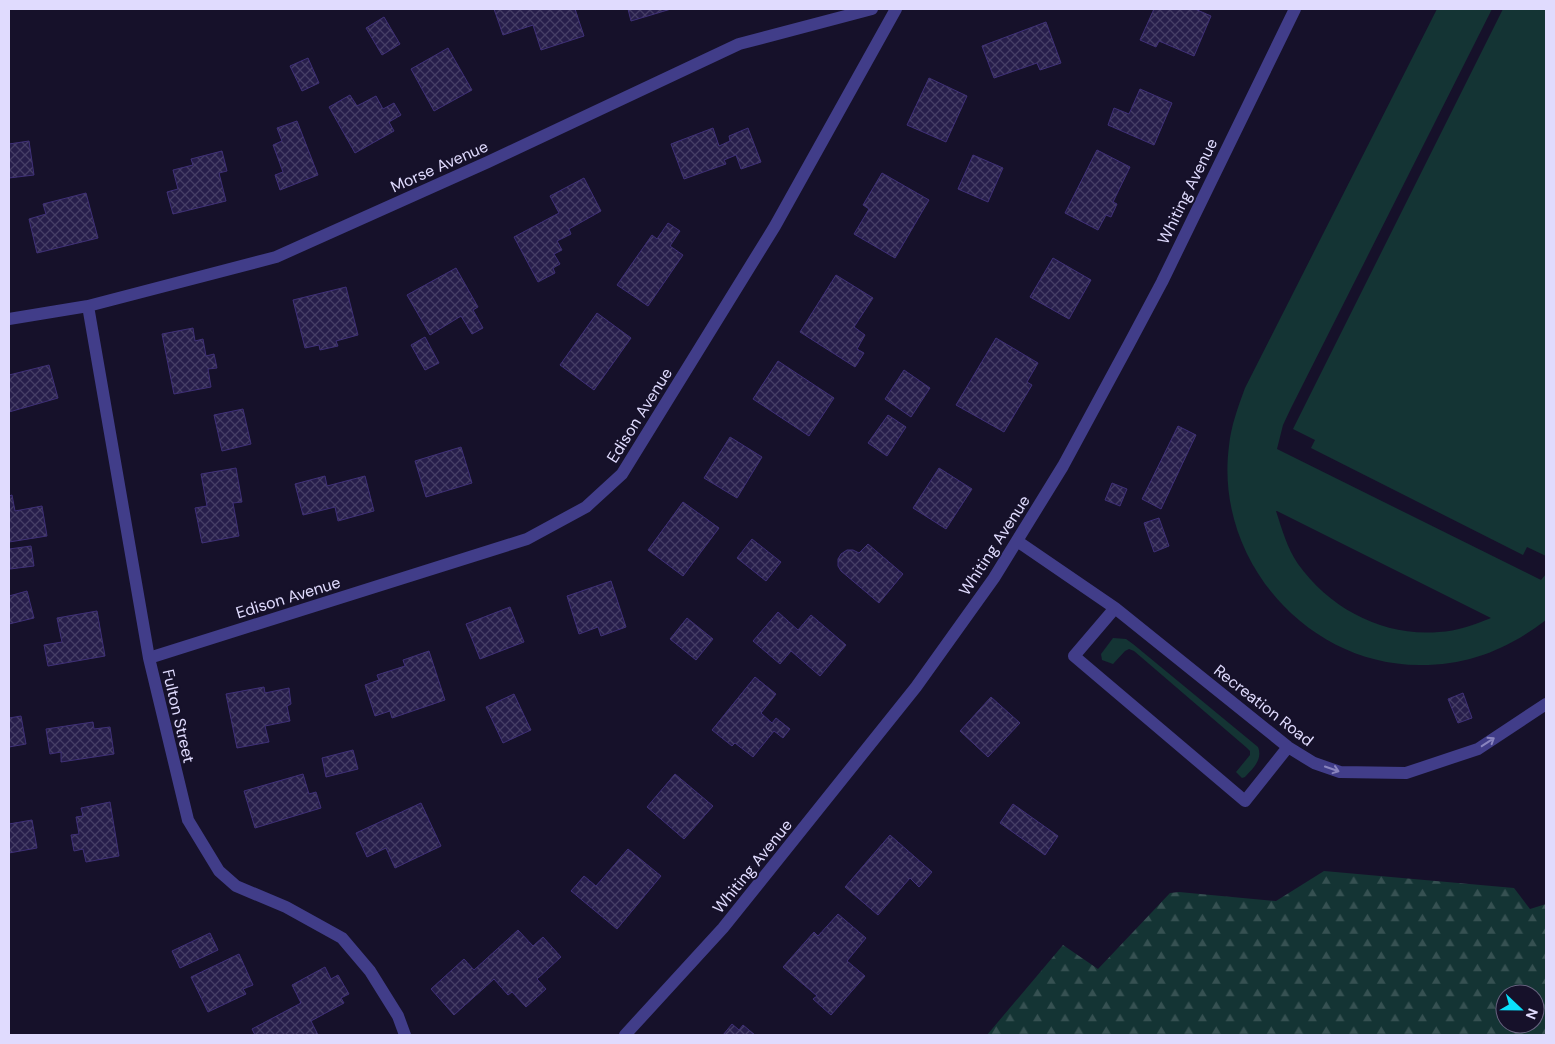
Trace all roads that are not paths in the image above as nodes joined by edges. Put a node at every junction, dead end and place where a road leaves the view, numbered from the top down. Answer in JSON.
{"nodes":[{"id":1,"x":872,"y":9,"type":"edge"},
{"id":2,"x":896,"y":9,"type":"edge"},
{"id":3,"x":1294,"y":9,"type":"edge"},
{"id":4,"x":88,"y":306,"type":"junction"},
{"id":5,"x":9,"y":319,"type":"edge"},
{"id":6,"x":1017,"y":541,"type":"junction"},
{"id":7,"x":1116,"y":608,"type":"junction"},
{"id":8,"x":149,"y":658,"type":"junction"},
{"id":9,"x":1546,"y":704,"type":"edge"},
{"id":10,"x":1288,"y":748,"type":"junction"},
{"id":11,"x":405,"y":1035,"type":"edge"},
{"id":12,"x":625,"y":1035,"type":"edge"}],
"edges":[{"from":1,"to":4,"type":"street","name":"Morse Avenue"},
{"from":2,"to":8,"type":"street","name":"Edison Avenue"},
{"from":3,"to":6,"type":"street","name":"Whiting Avenue"},
{"from":4,"to":5,"type":"street","name":"Morse Avenue"},
{"from":4,"to":8,"type":"street","name":"Fulton Street"},
{"from":6,"to":7,"type":"street","name":"Recreation Road"},
{"from":6,"to":12,"type":"street","name":"Whiting Avenue"},
{"from":7,"to":10,"type":"street","name":"Recreation Road"},
{"from":7,"to":10,"type":"street"},
{"from":8,"to":11,"type":"street","name":"Fulton Street"},
{"from":10,"to":9,"type":"street","name":"Recreation Road","one_way":true}]}
